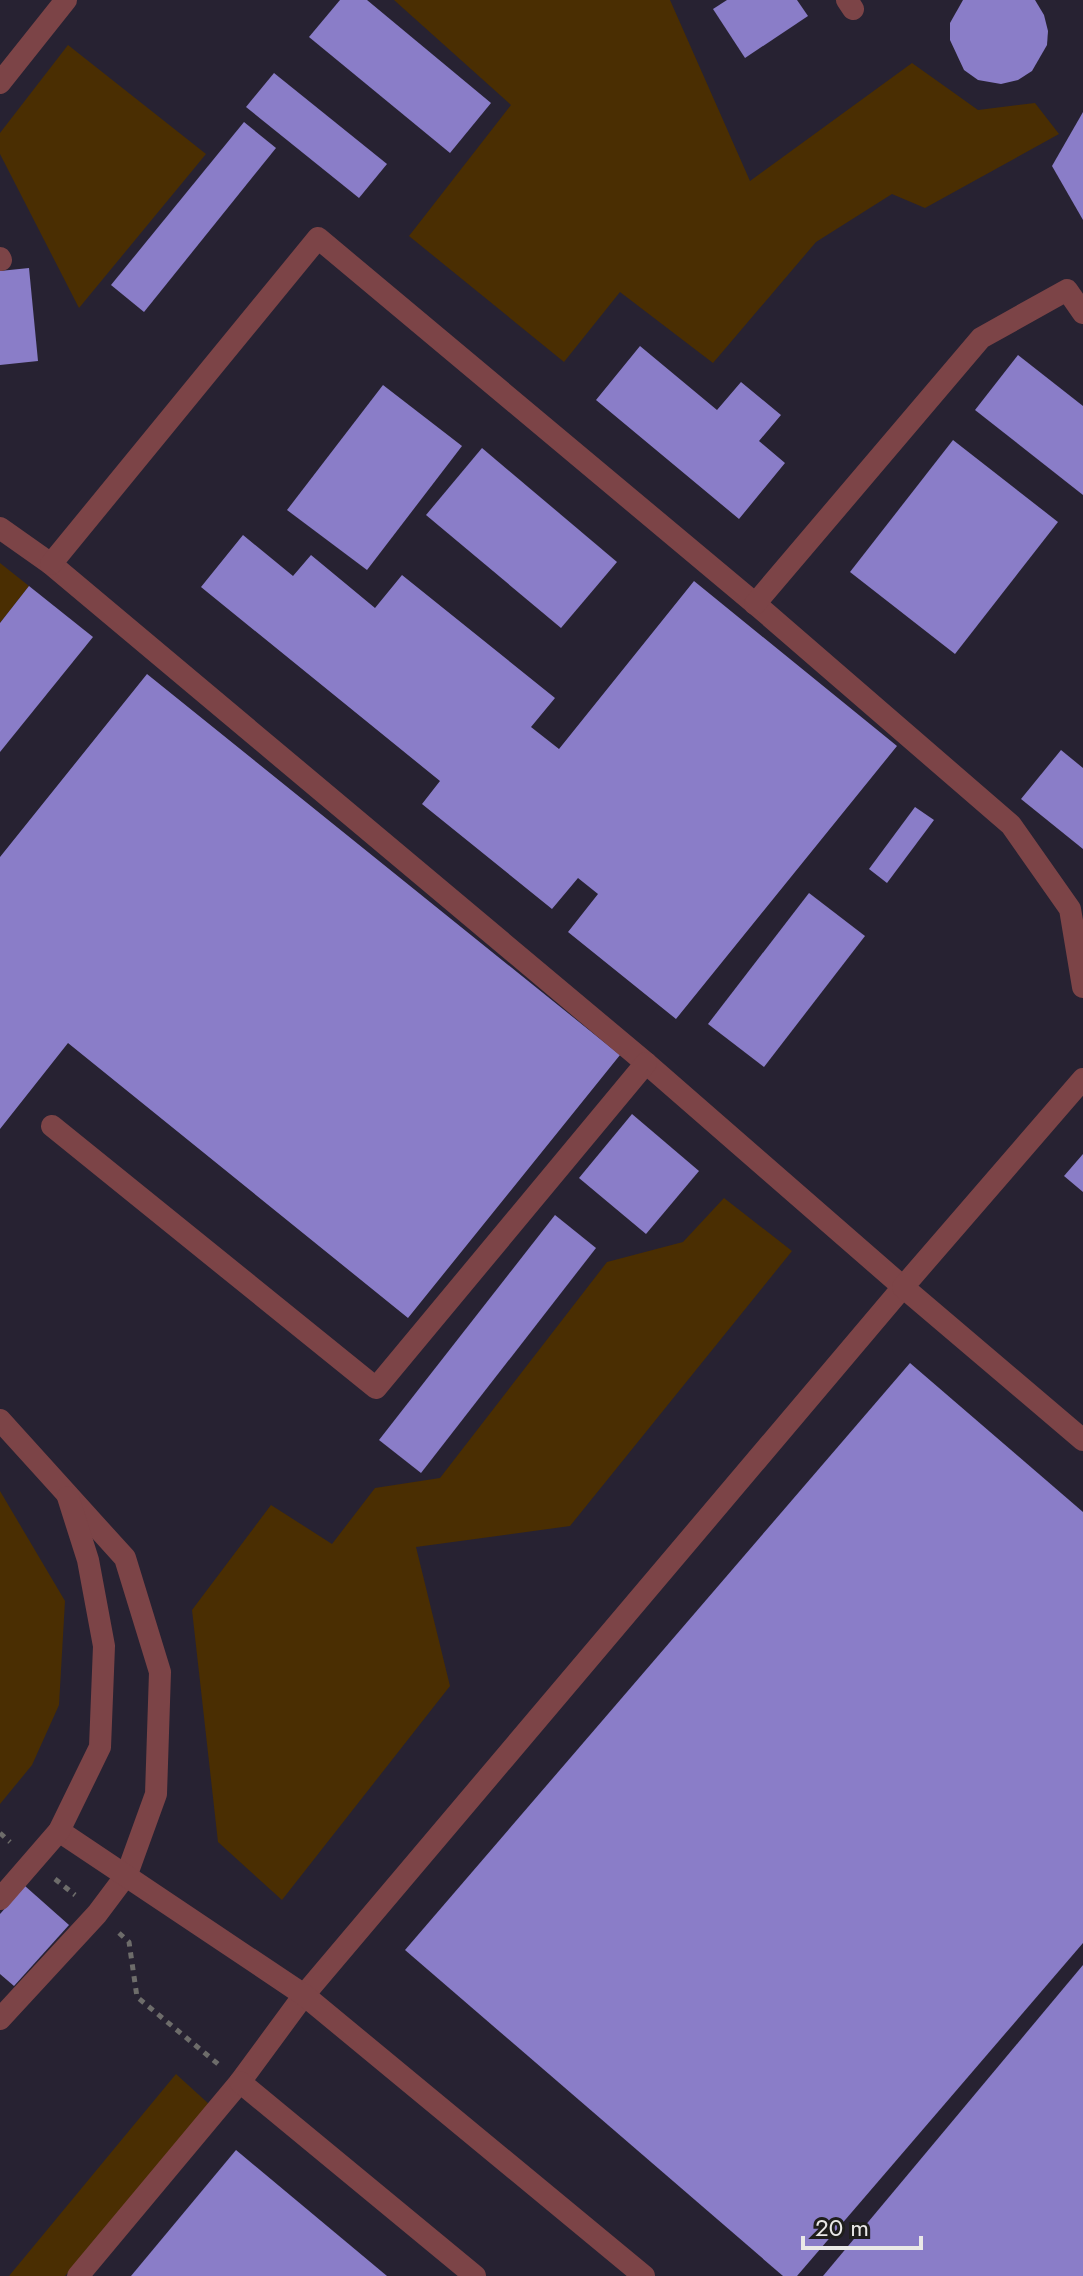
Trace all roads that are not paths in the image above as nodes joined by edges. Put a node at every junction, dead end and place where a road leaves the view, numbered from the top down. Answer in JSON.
{"nodes":[{"id":1,"x":66,"y":0,"type":"edge"},
{"id":2,"x":0,"y":83,"type":"edge"},
{"id":3,"x":1083,"y":313,"type":"edge"},
{"id":4,"x":0,"y":528,"type":"edge"},
{"id":5,"x":51,"y":564,"type":"junction"},
{"id":6,"x":755,"y":604,"type":"junction"},
{"id":7,"x":1083,"y":987,"type":"edge"},
{"id":8,"x":646,"y":1063,"type":"junction"},
{"id":9,"x":1083,"y":1079,"type":"edge"},
{"id":10,"x":52,"y":1126,"type":"dead end"},
{"id":11,"x":903,"y":1287,"type":"junction"},
{"id":12,"x":0,"y":1420,"type":"edge"},
{"id":13,"x":1083,"y":1440,"type":"edge"},
{"id":14,"x":65,"y":1488,"type":"junction"},
{"id":15,"x":59,"y":1831,"type":"junction"},
{"id":16,"x":127,"y":1874,"type":"junction"},
{"id":17,"x":0,"y":1899,"type":"edge"},
{"id":18,"x":304,"y":1995,"type":"junction"},
{"id":19,"x":0,"y":2019,"type":"edge"},
{"id":20,"x":240,"y":2082,"type":"junction"},
{"id":21,"x":78,"y":2276,"type":"edge"},
{"id":22,"x":475,"y":2276,"type":"edge"},
{"id":23,"x":644,"y":2276,"type":"edge"}],
"edges":[{"from":1,"to":2,"type":"lane"},
{"from":3,"to":6,"type":"lane"},
{"from":4,"to":5,"type":"lane"},
{"from":5,"to":6,"type":"lane"},
{"from":5,"to":8,"type":"lane"},
{"from":6,"to":7,"type":"lane"},
{"from":8,"to":10,"type":"lane"},
{"from":8,"to":11,"type":"lane"},
{"from":9,"to":11,"type":"lane"},
{"from":11,"to":13,"type":"lane"},
{"from":11,"to":18,"type":"lane"},
{"from":12,"to":14,"type":"lane"},
{"from":14,"to":15,"type":"lane"},
{"from":14,"to":16,"type":"lane"},
{"from":15,"to":16,"type":"lane"},
{"from":15,"to":17,"type":"lane"},
{"from":16,"to":18,"type":"lane"},
{"from":16,"to":19,"type":"lane"},
{"from":18,"to":20,"type":"lane"},
{"from":18,"to":23,"type":"lane"},
{"from":20,"to":21,"type":"lane"},
{"from":20,"to":22,"type":"lane"}]}
